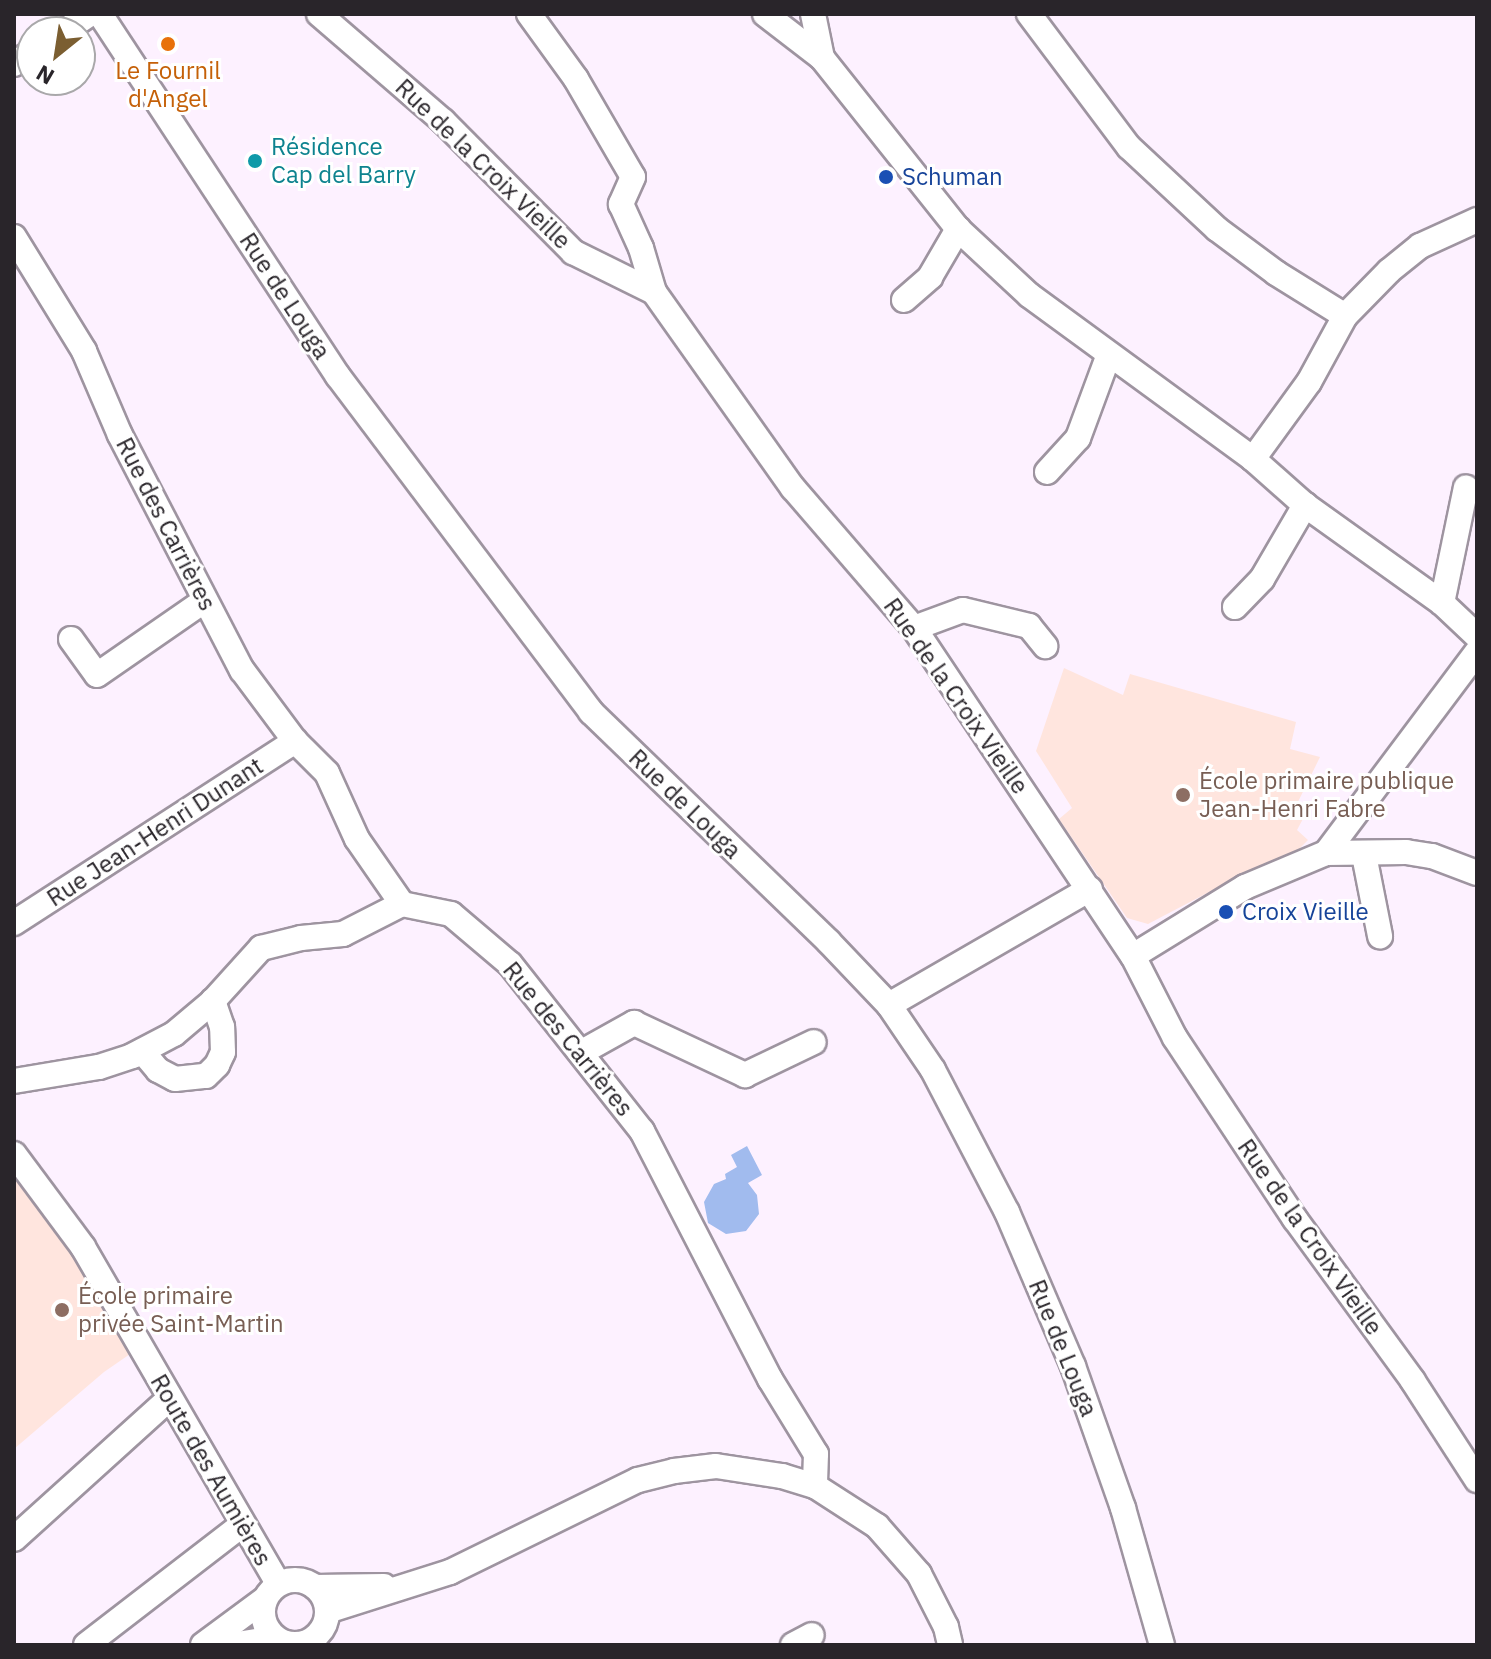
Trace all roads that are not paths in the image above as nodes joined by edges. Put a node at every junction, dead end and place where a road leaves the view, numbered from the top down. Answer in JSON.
{"nodes":[{"id":1,"x":100,"y":14,"type":"edge"},
{"id":2,"x":319,"y":14,"type":"edge"},
{"id":3,"x":529,"y":14,"type":"edge"},
{"id":4,"x":765,"y":14,"type":"edge"},
{"id":5,"x":813,"y":14,"type":"edge"},
{"id":6,"x":1029,"y":14,"type":"edge"},
{"id":7,"x":822,"y":58,"type":"junction"},
{"id":8,"x":1477,"y":220,"type":"edge"},
{"id":9,"x":958,"y":229,"type":"junction"},
{"id":10,"x":14,"y":237,"type":"edge"},
{"id":11,"x":654,"y":292,"type":"junction"},
{"id":12,"x":904,"y":300,"type":"dead end"},
{"id":13,"x":1345,"y":316,"type":"junction"},
{"id":14,"x":1108,"y":357,"type":"junction"},
{"id":15,"x":1253,"y":459,"type":"junction"},
{"id":16,"x":1047,"y":472,"type":"dead end"},
{"id":17,"x":1466,"y":487,"type":"dead end"},
{"id":18,"x":1305,"y":505,"type":"junction"},
{"id":19,"x":204,"y":601,"type":"junction"},
{"id":20,"x":1442,"y":603,"type":"junction"},
{"id":21,"x":1235,"y":607,"type":"dead end"},
{"id":22,"x":914,"y":628,"type":"junction"},
{"id":23,"x":1477,"y":636,"type":"edge"},
{"id":24,"x":71,"y":639,"type":"dead end"},
{"id":25,"x":1045,"y":646,"type":"dead end"},
{"id":26,"x":1477,"y":652,"type":"edge"},
{"id":27,"x":295,"y":741,"type":"junction"},
{"id":28,"x":1326,"y":853,"type":"junction"},
{"id":29,"x":1364,"y":855,"type":"junction"},
{"id":30,"x":1477,"y":873,"type":"edge"},
{"id":31,"x":1090,"y":889,"type":"junction"},
{"id":32,"x":402,"y":904,"type":"junction"},
{"id":33,"x":14,"y":923,"type":"edge"},
{"id":34,"x":1380,"y":936,"type":"dead end"},
{"id":35,"x":1133,"y":956,"type":"junction"},
{"id":36,"x":213,"y":1001,"type":"junction"},
{"id":37,"x":889,"y":1005,"type":"junction"},
{"id":38,"x":814,"y":1042,"type":"dead end"},
{"id":39,"x":142,"y":1051,"type":"junction"},
{"id":40,"x":582,"y":1052,"type":"junction"},
{"id":41,"x":14,"y":1081,"type":"edge"},
{"id":42,"x":14,"y":1154,"type":"edge"},
{"id":43,"x":170,"y":1398,"type":"junction"},
{"id":44,"x":1477,"y":1480,"type":"edge"},
{"id":45,"x":815,"y":1486,"type":"junction"},
{"id":46,"x":242,"y":1525,"type":"junction"},
{"id":47,"x":14,"y":1539,"type":"edge"},
{"id":48,"x":406,"y":1585,"type":"junction"},
{"id":49,"x":315,"y":1587,"type":"junction"},
{"id":50,"x":271,"y":1592,"type":"junction"},
{"id":51,"x":327,"y":1611,"type":"junction"},
{"id":52,"x":275,"y":1638,"type":"junction"},
{"id":53,"x":311,"y":1643,"type":"edge"},
{"id":54,"x":86,"y":1645,"type":"edge"},
{"id":55,"x":203,"y":1645,"type":"edge"},
{"id":56,"x":231,"y":1645,"type":"edge"},
{"id":57,"x":950,"y":1645,"type":"edge"},
{"id":58,"x":1162,"y":1645,"type":"edge"}],
"edges":[{"from":1,"to":37,"type":"street","name":"Rue de Louga"},
{"from":2,"to":11,"type":"street","name":"Rue de la Croix Vieille"},
{"from":3,"to":11,"type":"street"},
{"from":4,"to":7,"type":"street"},
{"from":5,"to":7,"type":"street"},
{"from":6,"to":13,"type":"street"},
{"from":7,"to":9,"type":"street"},
{"from":8,"to":13,"type":"street"},
{"from":9,"to":12,"type":"street"},
{"from":9,"to":14,"type":"street"},
{"from":10,"to":19,"type":"street","name":"Rue des Carrières"},
{"from":11,"to":22,"type":"street","name":"Rue de la Croix Vieille"},
{"from":13,"to":15,"type":"street"},
{"from":14,"to":15,"type":"street"},
{"from":14,"to":16,"type":"street"},
{"from":15,"to":18,"type":"street"},
{"from":17,"to":20,"type":"street"},
{"from":18,"to":20,"type":"street"},
{"from":18,"to":21,"type":"street"},
{"from":19,"to":24,"type":"street"},
{"from":19,"to":27,"type":"street","name":"Rue des Carrières"},
{"from":20,"to":23,"type":"street"},
{"from":22,"to":25,"type":"street"},
{"from":22,"to":31,"type":"street","name":"Rue de la Croix Vieille"},
{"from":26,"to":28,"type":"street"},
{"from":27,"to":32,"type":"street","name":"Rue des Carrières"},
{"from":27,"to":33,"type":"street","name":"Rue Jean-Henri Dunant"},
{"from":28,"to":29,"type":"street"},
{"from":28,"to":35,"type":"street"},
{"from":29,"to":30,"type":"street"},
{"from":29,"to":34,"type":"street"},
{"from":31,"to":35,"type":"street","name":"Rue de la Croix Vieille"},
{"from":31,"to":37,"type":"street"},
{"from":32,"to":36,"type":"street"},
{"from":32,"to":40,"type":"street","name":"Rue des Carrières"},
{"from":35,"to":44,"type":"street","name":"Rue de la Croix Vieille"},
{"from":36,"to":39,"type":"street"},
{"from":36,"to":39,"type":"street"},
{"from":37,"to":58,"type":"street","name":"Rue de Louga"},
{"from":38,"to":40,"type":"street"},
{"from":39,"to":41,"type":"street"},
{"from":40,"to":45,"type":"street","name":"Rue des Carrières"},
{"from":42,"to":43,"type":"street","name":"Route des Aumières"},
{"from":43,"to":46,"type":"street","name":"Route des Aumières"},
{"from":43,"to":47,"type":"street"},
{"from":45,"to":48,"type":"street"},
{"from":45,"to":57,"type":"street"},
{"from":46,"to":50,"type":"street","name":"Route des Aumières"},
{"from":46,"to":54,"type":"street"},
{"from":48,"to":49,"type":"street"},
{"from":48,"to":51,"type":"street"},
{"from":49,"to":50,"type":"street"},
{"from":49,"to":51,"type":"street"},
{"from":50,"to":52,"type":"street"},
{"from":50,"to":55,"type":"street"},
{"from":51,"to":53,"type":"street"},
{"from":52,"to":53,"type":"street"},
{"from":52,"to":56,"type":"street"}]}
